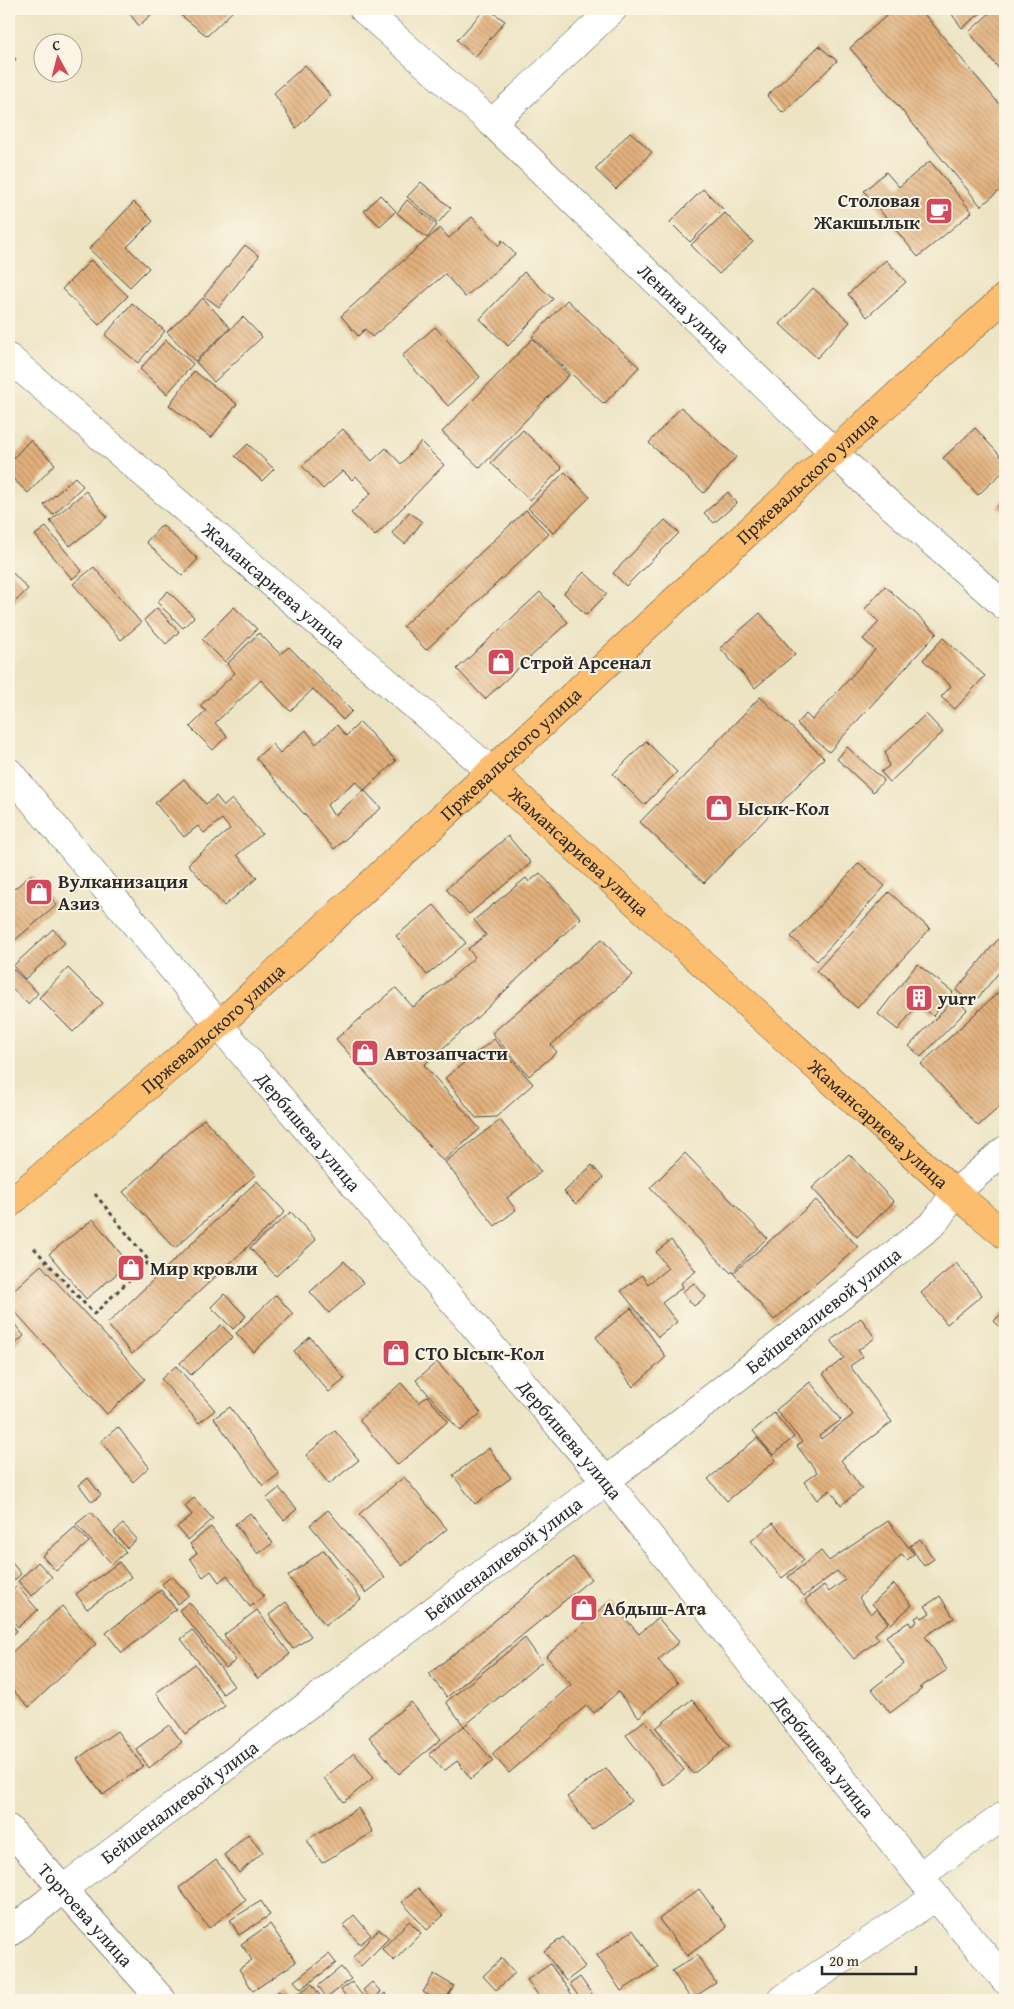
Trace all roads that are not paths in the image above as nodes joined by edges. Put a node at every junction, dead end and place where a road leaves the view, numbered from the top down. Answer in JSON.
{"nodes":[{"id":1,"x":363,"y":9,"type":"edge"},
{"id":2,"x":613,"y":9,"type":"edge"},
{"id":3,"x":492,"y":123,"type":"junction"},
{"id":4,"x":1005,"y":297,"type":"edge"},
{"id":5,"x":9,"y":358,"type":"edge"},
{"id":6,"x":833,"y":453,"type":"junction"},
{"id":7,"x":1005,"y":606,"type":"edge"},
{"id":8,"x":491,"y":771,"type":"junction"},
{"id":9,"x":9,"y":772,"type":"edge"},
{"id":10,"x":219,"y":1025,"type":"junction"},
{"id":11,"x":1005,"y":1150,"type":"edge"},
{"id":12,"x":955,"y":1193,"type":"junction"},
{"id":13,"x":9,"y":1204,"type":"edge"},
{"id":14,"x":1005,"y":1235,"type":"edge"},
{"id":15,"x":606,"y":1482,"type":"junction"},
{"id":16,"x":1005,"y":1815,"type":"edge"},
{"id":17,"x":9,"y":1829,"type":"edge"},
{"id":18,"x":919,"y":1876,"type":"junction"},
{"id":19,"x":63,"y":1890,"type":"junction"},
{"id":20,"x":936,"y":1897,"type":"junction"},
{"id":21,"x":9,"y":1933,"type":"edge"},
{"id":22,"x":1005,"y":1980,"type":"edge"},
{"id":23,"x":162,"y":2000,"type":"edge"},
{"id":24,"x":781,"y":2000,"type":"edge"}],
"edges":[{"from":1,"to":3,"type":"street","name":"Ленина улица"},
{"from":2,"to":3,"type":"street"},
{"from":3,"to":6,"type":"street","name":"Ленина улица"},
{"from":4,"to":6,"type":"main road","name":"Пржевальского улица"},
{"from":5,"to":8,"type":"street","name":"Жамансариева улица"},
{"from":6,"to":7,"type":"street","name":"Ленина улица"},
{"from":6,"to":8,"type":"main road","name":"Пржевальского улица"},
{"from":8,"to":10,"type":"main road","name":"Пржевальского улица"},
{"from":8,"to":12,"type":"main road","name":"Жамансариева улица"},
{"from":9,"to":10,"type":"street","name":"Дербишева улица"},
{"from":10,"to":13,"type":"main road","name":"Пржевальского улица"},
{"from":10,"to":15,"type":"street","name":"Дербишева улица"},
{"from":11,"to":12,"type":"street","name":"Бейшеналиевой улица"},
{"from":12,"to":14,"type":"main road","name":"Жамансариева улица"},
{"from":12,"to":15,"type":"street","name":"Бейшеналиевой улица"},
{"from":15,"to":18,"type":"street","name":"Дербишева улица"},
{"from":15,"to":19,"type":"street","name":"Бейшеналиевой улица"},
{"from":16,"to":18,"type":"street"},
{"from":17,"to":19,"type":"street","name":"Торгоева улица"},
{"from":18,"to":20,"type":"street","name":"Дербишева улица"},
{"from":19,"to":21,"type":"street","name":"Бейшеналиевой улица"},
{"from":19,"to":23,"type":"street","name":"Торгоева улица"},
{"from":20,"to":22,"type":"street","name":"Дербишева улица"},
{"from":20,"to":24,"type":"street"}]}
